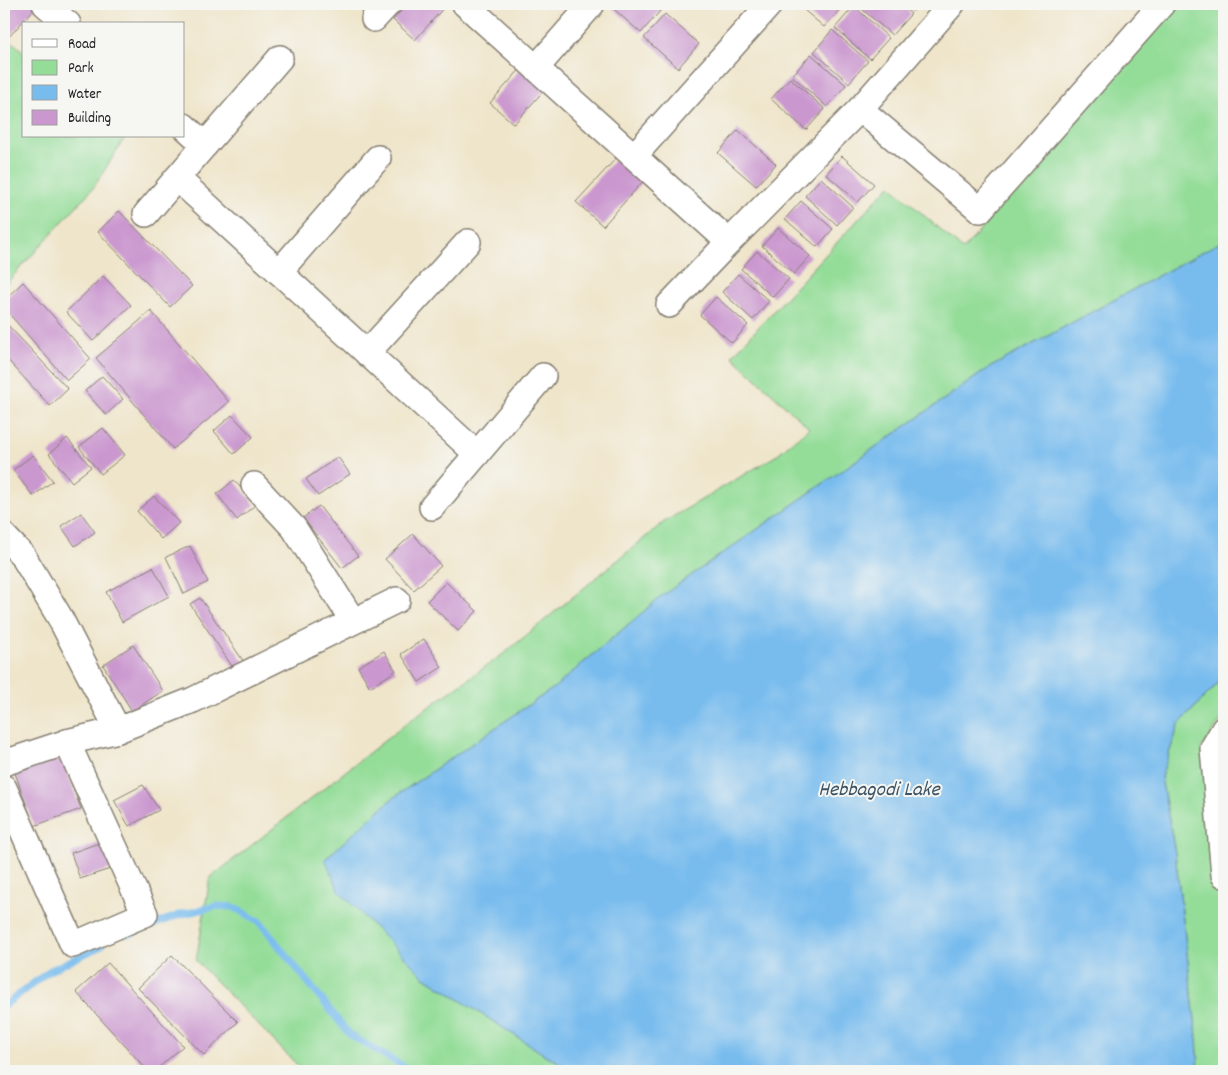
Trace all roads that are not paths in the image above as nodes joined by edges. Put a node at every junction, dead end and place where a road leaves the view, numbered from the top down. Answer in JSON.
{"nodes":[{"id":1,"x":46,"y":4,"type":"edge"},
{"id":2,"x":464,"y":4,"type":"edge"},
{"id":3,"x":592,"y":4,"type":"edge"},
{"id":4,"x":770,"y":4,"type":"edge"},
{"id":5,"x":952,"y":4,"type":"edge"},
{"id":6,"x":1162,"y":4,"type":"edge"},
{"id":7,"x":66,"y":22,"type":"edge"},
{"id":8,"x":280,"y":58,"type":"dead end"},
{"id":9,"x":536,"y":68,"type":"junction"},
{"id":10,"x":860,"y":109,"type":"junction"},
{"id":11,"x":185,"y":127,"type":"edge"},
{"id":12,"x":204,"y":145,"type":"junction"},
{"id":13,"x":634,"y":156,"type":"junction"},
{"id":14,"x":378,"y":158,"type":"dead end"},
{"id":15,"x":177,"y":178,"type":"junction"},
{"id":16,"x":146,"y":214,"type":"dead end"},
{"id":17,"x":468,"y":242,"type":"dead end"},
{"id":18,"x":730,"y":242,"type":"junction"},
{"id":19,"x":279,"y":272,"type":"junction"},
{"id":20,"x":669,"y":305,"type":"dead end"},
{"id":21,"x":367,"y":353,"type":"junction"},
{"id":22,"x":543,"y":376,"type":"dead end"},
{"id":23,"x":476,"y":454,"type":"junction"},
{"id":24,"x":254,"y":485,"type":"dead end"},
{"id":25,"x":432,"y":507,"type":"dead end"},
{"id":26,"x":4,"y":536,"type":"edge"},
{"id":27,"x":398,"y":600,"type":"dead end"},
{"id":28,"x":353,"y":622,"type":"junction"},
{"id":29,"x":1224,"y":729,"type":"edge"},
{"id":30,"x":118,"y":730,"type":"junction"},
{"id":31,"x":67,"y":742,"type":"junction"},
{"id":32,"x":4,"y":763,"type":"edge"},
{"id":33,"x":4,"y":788,"type":"edge"},
{"id":34,"x":1224,"y":875,"type":"edge"}],
"edges":[{"from":1,"to":7,"type":"street"},
{"from":2,"to":9,"type":"street"},
{"from":3,"to":9,"type":"street"},
{"from":4,"to":13,"type":"street"},
{"from":5,"to":10,"type":"street"},
{"from":6,"to":10,"type":"street"},
{"from":8,"to":12,"type":"street"},
{"from":9,"to":13,"type":"street"},
{"from":10,"to":18,"type":"street"},
{"from":11,"to":12,"type":"street"},
{"from":12,"to":15,"type":"street"},
{"from":13,"to":18,"type":"street"},
{"from":14,"to":19,"type":"street"},
{"from":15,"to":16,"type":"street"},
{"from":15,"to":19,"type":"street"},
{"from":17,"to":21,"type":"street"},
{"from":18,"to":20,"type":"street"},
{"from":19,"to":21,"type":"street"},
{"from":21,"to":23,"type":"street"},
{"from":22,"to":23,"type":"street"},
{"from":23,"to":25,"type":"street"},
{"from":24,"to":28,"type":"street"},
{"from":26,"to":30,"type":"street"},
{"from":27,"to":28,"type":"street"},
{"from":28,"to":30,"type":"street"},
{"from":29,"to":34,"type":"street"},
{"from":30,"to":31,"type":"street"},
{"from":31,"to":32,"type":"street"},
{"from":31,"to":33,"type":"street"}]}
